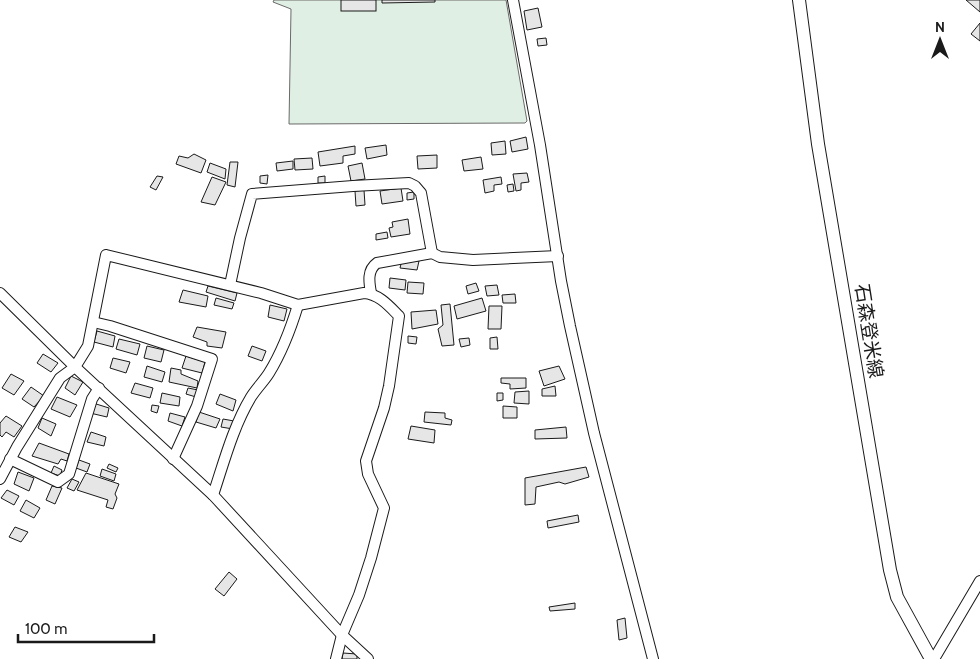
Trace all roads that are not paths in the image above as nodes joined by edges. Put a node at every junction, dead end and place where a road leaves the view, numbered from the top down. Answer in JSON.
{"nodes":[{"id":1,"x":513,"y":0,"type":"edge"},
{"id":2,"x":799,"y":0,"type":"edge"},
{"id":3,"x":432,"y":253,"type":"junction"},
{"id":4,"x":558,"y":256,"type":"junction"},
{"id":5,"x":230,"y":285,"type":"junction"},
{"id":6,"x":0,"y":293,"type":"edge"},
{"id":7,"x":371,"y":293,"type":"junction"},
{"id":8,"x":298,"y":305,"type":"junction"},
{"id":9,"x":93,"y":322,"type":"junction"},
{"id":10,"x":75,"y":367,"type":"junction"},
{"id":11,"x":99,"y":388,"type":"junction"},
{"id":12,"x":10,"y":459,"type":"junction"},
{"id":13,"x":173,"y":459,"type":"junction"},
{"id":14,"x":0,"y":479,"type":"edge"},
{"id":15,"x":213,"y":495,"type":"junction"},
{"id":16,"x":980,"y":581,"type":"edge"},
{"id":17,"x":342,"y":635,"type":"junction"},
{"id":18,"x":336,"y":659,"type":"edge"},
{"id":19,"x":368,"y":659,"type":"edge"},
{"id":20,"x":653,"y":659,"type":"edge"},
{"id":21,"x":932,"y":659,"type":"edge"}],
"edges":[{"from":1,"to":4,"type":"street"},
{"from":2,"to":21,"type":"main road","name":"石森登米線"},
{"from":3,"to":4,"type":"street"},
{"from":3,"to":5,"type":"street"},
{"from":3,"to":7,"type":"street"},
{"from":4,"to":20,"type":"street"},
{"from":5,"to":8,"type":"street"},
{"from":5,"to":9,"type":"street"},
{"from":6,"to":10,"type":"street"},
{"from":7,"to":8,"type":"street"},
{"from":7,"to":17,"type":"street"},
{"from":8,"to":15,"type":"street"},
{"from":9,"to":10,"type":"street"},
{"from":9,"to":13,"type":"street"},
{"from":10,"to":11,"type":"street"},
{"from":10,"to":12,"type":"street"},
{"from":11,"to":12,"type":"street"},
{"from":11,"to":13,"type":"street"},
{"from":12,"to":14,"type":"street"},
{"from":13,"to":15,"type":"street"},
{"from":15,"to":17,"type":"street"},
{"from":16,"to":21,"type":"street"},
{"from":17,"to":18,"type":"street"},
{"from":17,"to":19,"type":"street"}]}
